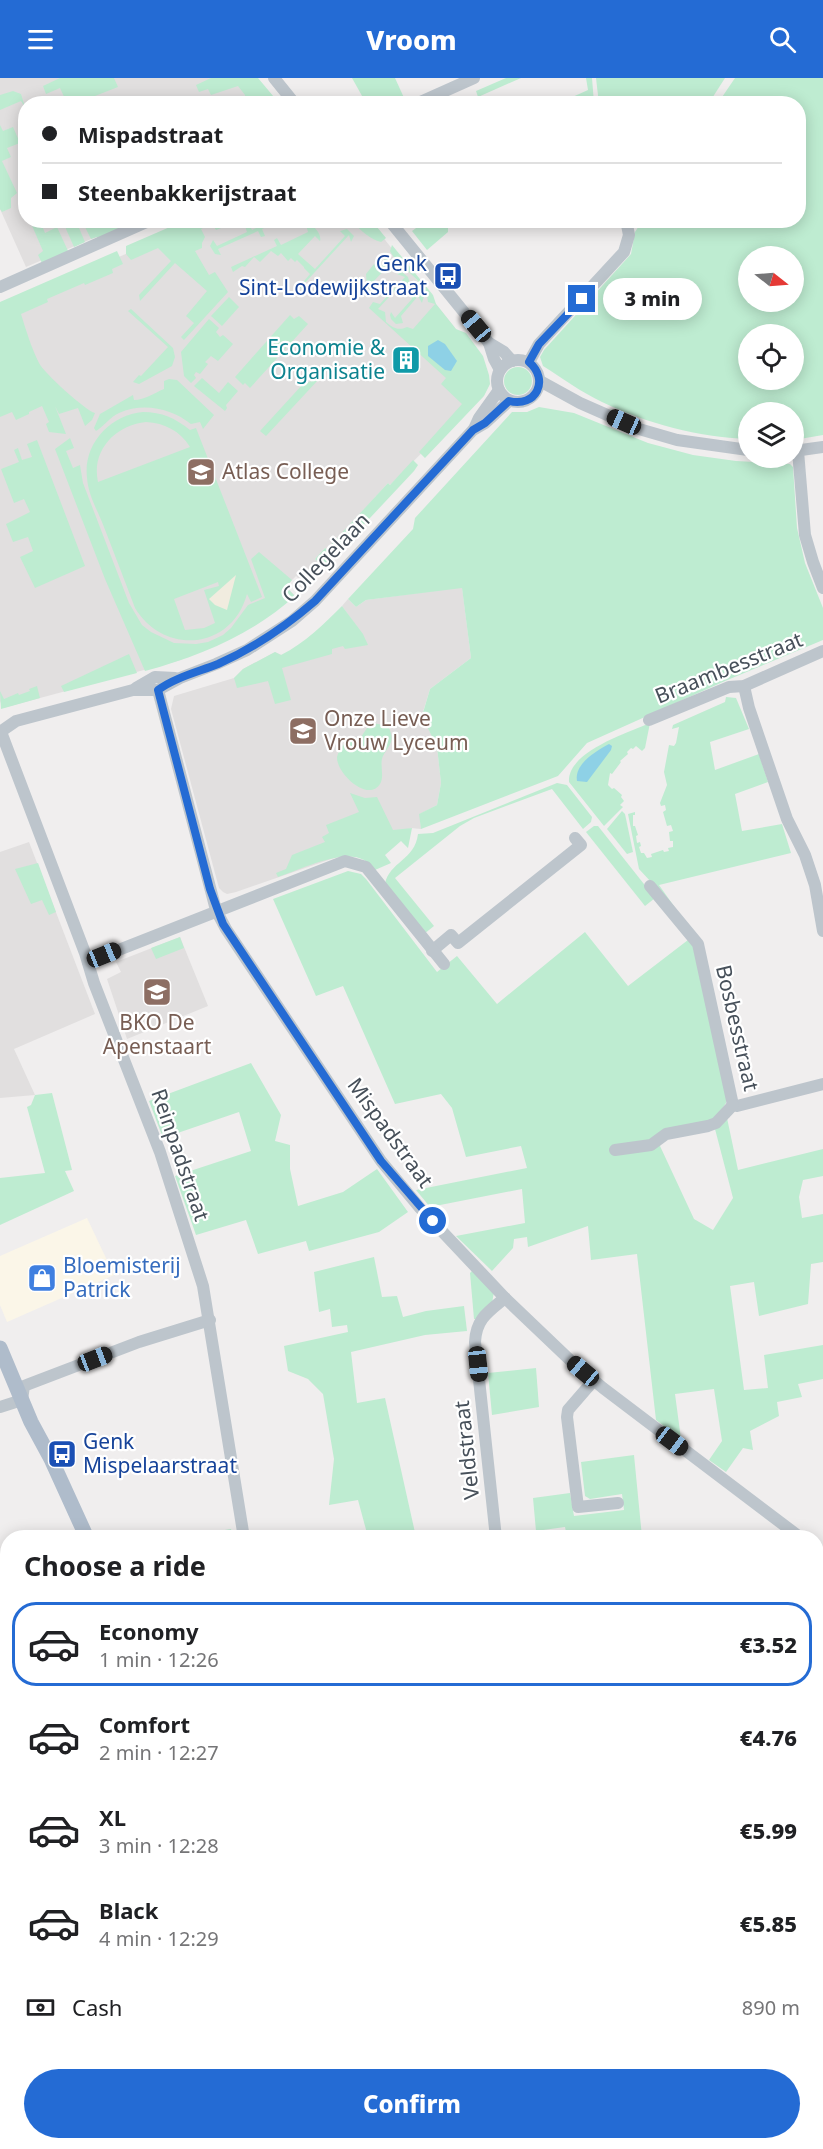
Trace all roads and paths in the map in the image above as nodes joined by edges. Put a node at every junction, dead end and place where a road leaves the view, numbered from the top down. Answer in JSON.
{"nodes":[{"id":1,"x":274,"y":78,"type":"edge"},
{"id":2,"x":474,"y":78,"type":"edge"},
{"id":3,"x":289,"y":96,"type":"edge"},
{"id":4,"x":434,"y":96,"type":"edge"},
{"id":5,"x":133,"y":228,"type":"edge"},
{"id":6,"x":396,"y":228,"type":"edge"},
{"id":7,"x":628,"y":228,"type":"edge"},
{"id":8,"x":0,"y":287,"type":"edge"},
{"id":9,"x":489,"y":343,"type":"junction"},
{"id":10,"x":512,"y":361,"type":"junction"},
{"id":11,"x":529,"y":362,"type":"junction"},
{"id":12,"x":500,"y":369,"type":"junction"},
{"id":13,"x":540,"y":381,"type":"junction"},
{"id":14,"x":499,"y":390,"type":"junction"},
{"id":15,"x":534,"y":395,"type":"junction"},
{"id":16,"x":509,"y":401,"type":"junction"},
{"id":17,"x":579,"y":403,"type":"junction"},
{"id":18,"x":473,"y":430,"type":"junction"},
{"id":19,"x":823,"y":447,"type":"edge"},
{"id":20,"x":738,"y":449,"type":"edge"},
{"id":21,"x":804,"y":450,"type":"edge"},
{"id":22,"x":798,"y":468,"type":"edge"},
{"id":23,"x":823,"y":588,"type":"edge"},
{"id":24,"x":823,"y":651,"type":"edge"},
{"id":25,"x":157,"y":685,"type":"junction"},
{"id":26,"x":744,"y":686,"type":"junction"},
{"id":27,"x":650,"y":720,"type":"dead end"},
{"id":28,"x":2,"y":729,"type":"edge"},
{"id":29,"x":575,"y":838,"type":"dead end"},
{"id":30,"x":650,"y":886,"type":"dead end"},
{"id":31,"x":216,"y":910,"type":"junction"},
{"id":32,"x":823,"y":931,"type":"edge"},
{"id":33,"x":432,"y":951,"type":"junction"},
{"id":34,"x":88,"y":962,"type":"junction"},
{"id":35,"x":444,"y":964,"type":"dead end"},
{"id":36,"x":823,"y":1083,"type":"edge"},
{"id":37,"x":733,"y":1104,"type":"junction"},
{"id":38,"x":615,"y":1150,"type":"dead end"},
{"id":39,"x":504,"y":1298,"type":"junction"},
{"id":40,"x":210,"y":1320,"type":"junction"},
{"id":41,"x":0,"y":1338,"type":"edge"},
{"id":42,"x":0,"y":1348,"type":"edge"},
{"id":43,"x":594,"y":1380,"type":"junction"},
{"id":44,"x":23,"y":1393,"type":"junction"},
{"id":45,"x":0,"y":1407,"type":"edge"},
{"id":46,"x":618,"y":1503,"type":"dead end"},
{"id":47,"x":83,"y":1530,"type":"edge"},
{"id":48,"x":243,"y":1530,"type":"edge"},
{"id":49,"x":495,"y":1530,"type":"edge"},
{"id":50,"x":791,"y":1530,"type":"edge"}],
"edges":[{"from":1,"to":3,"type":"street"},
{"from":2,"to":4,"type":"street"},
{"from":5,"to":8,"type":"street"},
{"from":6,"to":9,"type":"street"},
{"from":7,"to":11,"type":"street"},
{"from":9,"to":10,"type":"street"},
{"from":9,"to":12,"type":"street"},
{"from":10,"to":11,"type":"street"},
{"from":10,"to":12,"type":"street"},
{"from":11,"to":13,"type":"street"},
{"from":12,"to":14,"type":"street"},
{"from":13,"to":15,"type":"street"},
{"from":13,"to":17,"type":"street"},
{"from":14,"to":16,"type":"street"},
{"from":14,"to":18,"type":"street","name":"Collegelaan"},
{"from":15,"to":16,"type":"street","name":"Collegelaan"},
{"from":15,"to":17,"type":"street"},
{"from":16,"to":18,"type":"street","name":"Collegelaan"},
{"from":17,"to":20,"type":"street"},
{"from":18,"to":25,"type":"street","name":"Collegelaan"},
{"from":19,"to":21,"type":"street"},
{"from":22,"to":23,"type":"street"},
{"from":24,"to":26,"type":"street","name":"Braambesstraat"},
{"from":25,"to":28,"type":"street","name":"Collegelaan"},
{"from":25,"to":31,"type":"street","name":"Mispadstraat"},
{"from":26,"to":27,"type":"street","name":"Braambesstraat"},
{"from":26,"to":32,"type":"street"},
{"from":28,"to":34,"type":"street","name":"Reinpadstraat"},
{"from":29,"to":33,"type":"street"},
{"from":30,"to":37,"type":"street","name":"Bosbesstraat"},
{"from":31,"to":33,"type":"street"},
{"from":31,"to":34,"type":"street"},
{"from":31,"to":39,"type":"street","name":"Mispadstraat"},
{"from":33,"to":35,"type":"street"},
{"from":34,"to":40,"type":"street","name":"Reinpadstraat"},
{"from":36,"to":37,"type":"street","name":"Bosbesstraat"},
{"from":37,"to":38,"type":"street"},
{"from":39,"to":43,"type":"street","name":"Mispadstraat"},
{"from":39,"to":49,"type":"street","name":"Veldstraat"},
{"from":40,"to":44,"type":"street"},
{"from":40,"to":48,"type":"street","name":"Reinpadstraat"},
{"from":41,"to":44,"type":"main road"},
{"from":42,"to":44,"type":"main road"},
{"from":43,"to":46,"type":"street"},
{"from":43,"to":50,"type":"street","name":"Mispadstraat"},
{"from":44,"to":45,"type":"street"},
{"from":44,"to":47,"type":"main road"}]}
